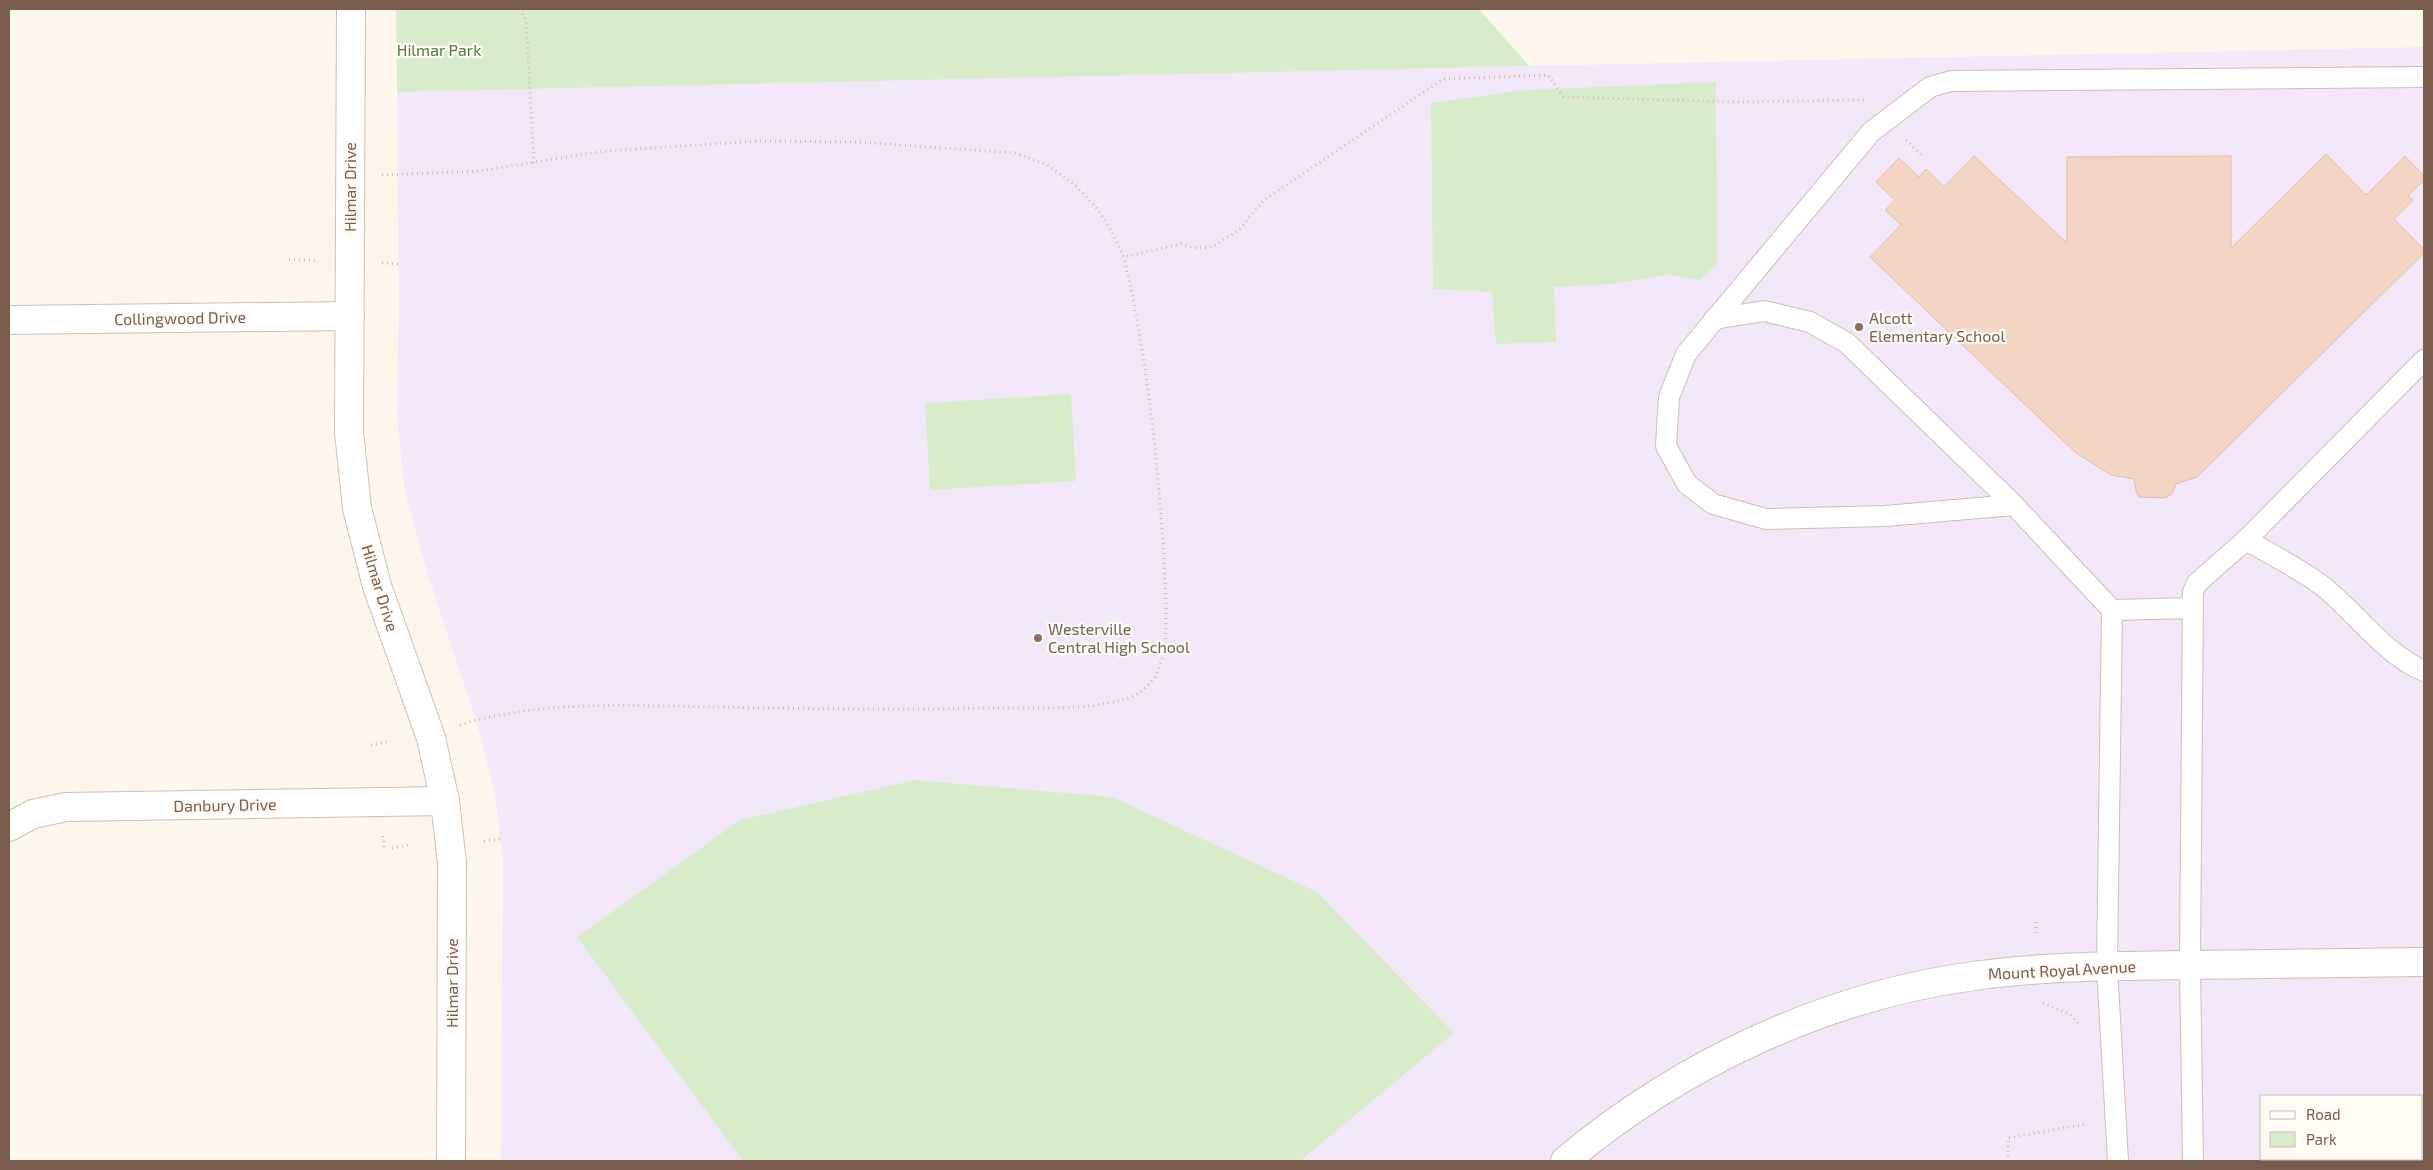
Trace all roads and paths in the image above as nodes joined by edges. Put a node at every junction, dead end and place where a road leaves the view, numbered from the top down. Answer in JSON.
{"nodes":[{"id":1,"x":351,"y":9,"type":"edge"},
{"id":2,"x":520,"y":9,"type":"edge"},
{"id":3,"x":2424,"y":77,"type":"edge"},
{"id":4,"x":1886,"y":121,"type":"junction"},
{"id":5,"x":1922,"y":156,"type":"dead end"},
{"id":6,"x":534,"y":162,"type":"junction"},
{"id":7,"x":350,"y":175,"type":"junction"},
{"id":8,"x":1124,"y":257,"type":"junction"},
{"id":9,"x":350,"y":316,"type":"junction"},
{"id":10,"x":1714,"y":319,"type":"junction"},
{"id":11,"x":9,"y":320,"type":"edge"},
{"id":12,"x":2424,"y":360,"type":"edge"},
{"id":13,"x":2014,"y":506,"type":"junction"},
{"id":14,"x":2246,"y":540,"type":"junction"},
{"id":15,"x":2192,"y":608,"type":"junction"},
{"id":16,"x":2112,"y":610,"type":"junction"},
{"id":17,"x":2424,"y":671,"type":"edge"},
{"id":18,"x":453,"y":728,"type":"dead end"},
{"id":19,"x":391,"y":741,"type":"dead end"},
{"id":20,"x":371,"y":746,"type":"dead end"},
{"id":21,"x":445,"y":801,"type":"junction"},
{"id":22,"x":9,"y":827,"type":"edge"},
{"id":23,"x":382,"y":831,"type":"dead end"},
{"id":24,"x":500,"y":840,"type":"dead end"},
{"id":25,"x":475,"y":842,"type":"dead end"},
{"id":26,"x":408,"y":845,"type":"dead end"},
{"id":27,"x":384,"y":848,"type":"dead end"},
{"id":28,"x":392,"y":848,"type":"dead end"},
{"id":29,"x":2036,"y":922,"type":"dead end"},
{"id":30,"x":2037,"y":937,"type":"dead end"},
{"id":31,"x":2424,"y":962,"type":"edge"},
{"id":32,"x":2190,"y":965,"type":"junction"},
{"id":33,"x":2107,"y":966,"type":"junction"},
{"id":34,"x":2039,"y":999,"type":"dead end"},
{"id":35,"x":2085,"y":1029,"type":"dead end"},
{"id":36,"x":2089,"y":1124,"type":"dead end"},
{"id":37,"x":2008,"y":1157,"type":"dead end"},
{"id":38,"x":451,"y":1161,"type":"edge"},
{"id":39,"x":1565,"y":1161,"type":"edge"},
{"id":40,"x":2118,"y":1161,"type":"edge"},
{"id":41,"x":2193,"y":1161,"type":"edge"}],
"edges":[{"from":1,"to":7,"type":"street","name":"Hilmar Drive"},
{"from":2,"to":6,"type":"path"},
{"from":3,"to":4,"type":"lane"},
{"from":4,"to":5,"type":"path"},
{"from":4,"to":8,"type":"path"},
{"from":4,"to":10,"type":"lane"},
{"from":6,"to":7,"type":"path"},
{"from":6,"to":8,"type":"path"},
{"from":7,"to":9,"type":"street","name":"Hilmar Drive"},
{"from":8,"to":18,"type":"path"},
{"from":9,"to":11,"type":"street","name":"Collingwood Drive"},
{"from":9,"to":21,"type":"street","name":"Hilmar Drive"},
{"from":10,"to":13,"type":"lane"},
{"from":10,"to":13,"type":"lane"},
{"from":12,"to":14,"type":"lane"},
{"from":13,"to":16,"type":"lane"},
{"from":14,"to":15,"type":"lane"},
{"from":14,"to":17,"type":"lane"},
{"from":15,"to":16,"type":"lane"},
{"from":15,"to":32,"type":"lane"},
{"from":16,"to":33,"type":"lane"},
{"from":19,"to":20,"type":"path"},
{"from":21,"to":22,"type":"street","name":"Danbury Drive"},
{"from":21,"to":38,"type":"street","name":"Hilmar Drive"},
{"from":23,"to":27,"type":"path"},
{"from":24,"to":25,"type":"path"},
{"from":26,"to":28,"type":"path"},
{"from":29,"to":30,"type":"path"},
{"from":31,"to":32,"type":"street","name":"Mount Royal Avenue"},
{"from":32,"to":33,"type":"street","name":"Mount Royal Avenue"},
{"from":32,"to":41,"type":"lane"},
{"from":33,"to":39,"type":"street","name":"Mount Royal Avenue"},
{"from":33,"to":40,"type":"lane"},
{"from":34,"to":35,"type":"path"},
{"from":36,"to":37,"type":"path"}]}
